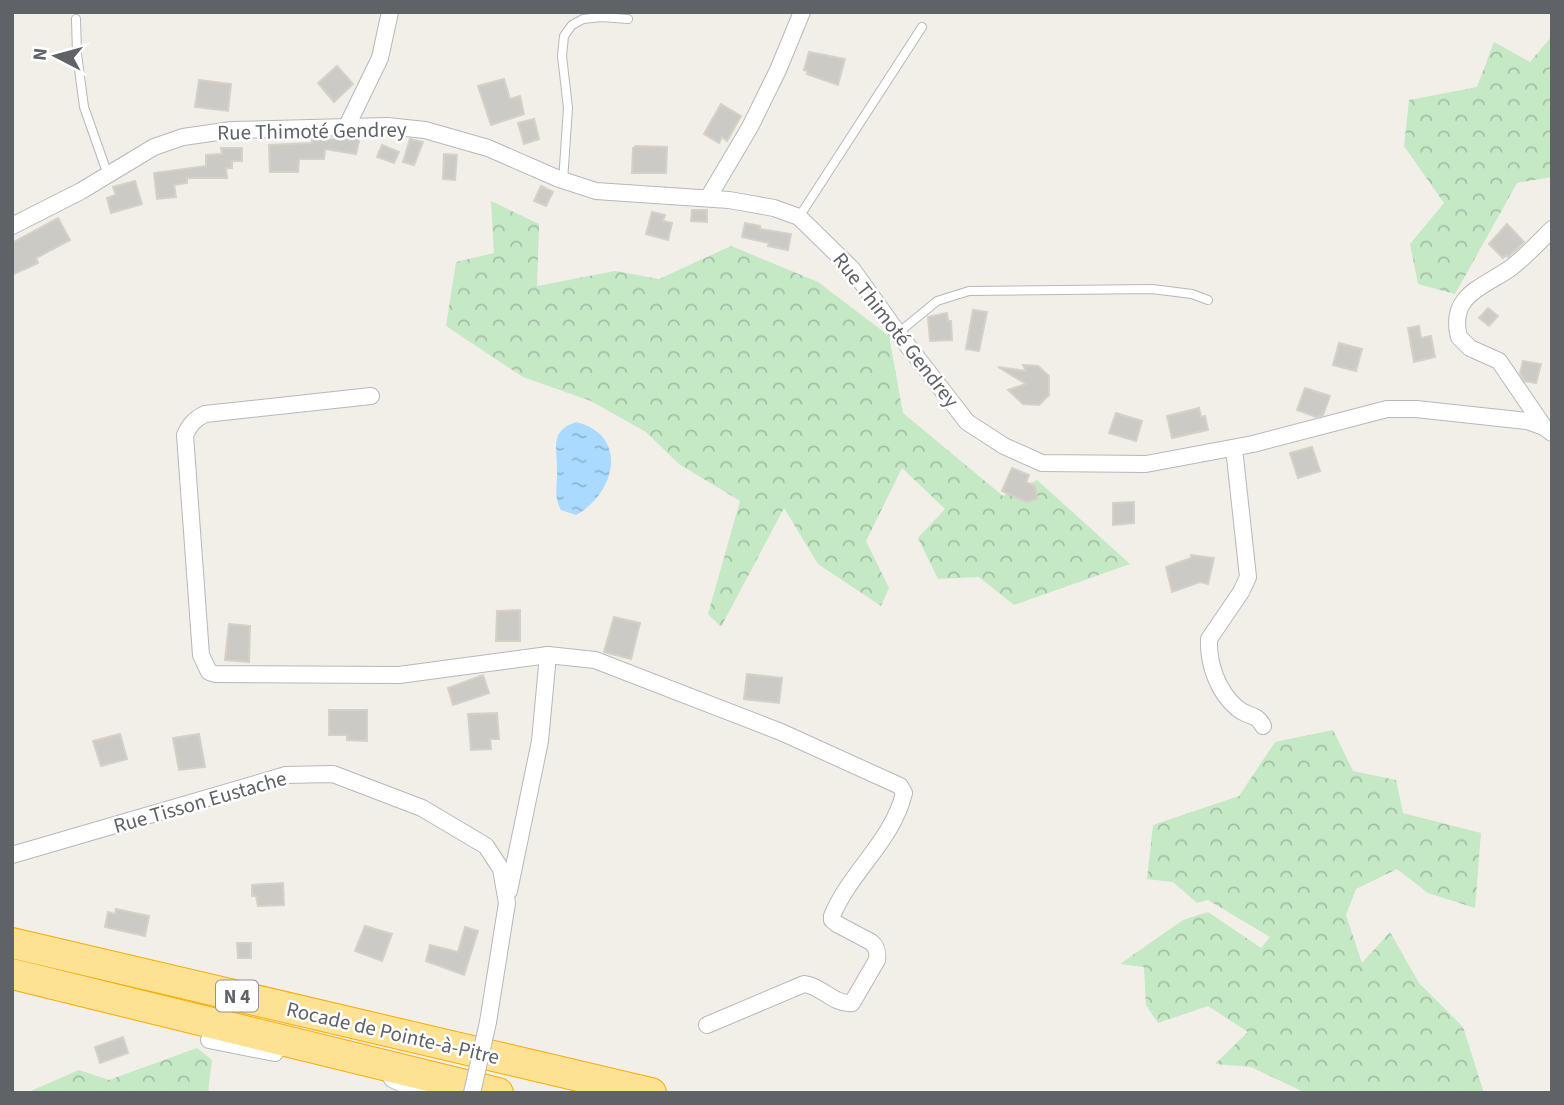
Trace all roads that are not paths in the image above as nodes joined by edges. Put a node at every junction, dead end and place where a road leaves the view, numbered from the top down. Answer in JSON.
{"nodes":[{"id":1,"x":390,"y":12,"type":"edge"},
{"id":2,"x":802,"y":12,"type":"edge"},
{"id":3,"x":76,"y":19,"type":"dead end"},
{"id":4,"x":628,"y":19,"type":"dead end"},
{"id":5,"x":922,"y":27,"type":"dead end"},
{"id":6,"x":346,"y":128,"type":"junction"},
{"id":7,"x":108,"y":175,"type":"junction"},
{"id":8,"x":563,"y":181,"type":"junction"},
{"id":9,"x":708,"y":198,"type":"junction"},
{"id":10,"x":799,"y":217,"type":"junction"},
{"id":11,"x":12,"y":226,"type":"edge"},
{"id":12,"x":1552,"y":229,"type":"edge"},
{"id":13,"x":1208,"y":300,"type":"dead end"},
{"id":14,"x":898,"y":333,"type":"junction"},
{"id":15,"x":372,"y":396,"type":"dead end"},
{"id":16,"x":1548,"y":430,"type":"edge"},
{"id":17,"x":1234,"y":448,"type":"junction"},
{"id":18,"x":548,"y":655,"type":"junction"},
{"id":19,"x":1263,"y":726,"type":"dead end"},
{"id":20,"x":12,"y":855,"type":"edge"},
{"id":21,"x":507,"y":903,"type":"junction"},
{"id":22,"x":12,"y":943,"type":"edge"},
{"id":23,"x":12,"y":974,"type":"edge"},
{"id":24,"x":708,"y":1025,"type":"dead end"},
{"id":25,"x":209,"y":1040,"type":"dead end"},
{"id":26,"x":421,"y":1093,"type":"edge"},
{"id":27,"x":472,"y":1093,"type":"edge"},
{"id":28,"x":498,"y":1093,"type":"edge"},
{"id":29,"x":651,"y":1093,"type":"edge"}],
"edges":[{"from":1,"to":6,"type":"street"},
{"from":2,"to":9,"type":"street"},
{"from":3,"to":7,"type":"lane"},
{"from":4,"to":8,"type":"lane"},
{"from":5,"to":10,"type":"lane"},
{"from":6,"to":7,"type":"street","name":"Rue Thimoté Gendrey"},
{"from":6,"to":8,"type":"street","name":"Rue Thimoté Gendrey"},
{"from":7,"to":11,"type":"street","name":"Rue Thimoté Gendrey"},
{"from":8,"to":9,"type":"street","name":"Rue Thimoté Gendrey"},
{"from":9,"to":10,"type":"street","name":"Rue Thimoté Gendrey"},
{"from":10,"to":14,"type":"street","name":"Rue Thimoté Gendrey"},
{"from":12,"to":16,"type":"street"},
{"from":13,"to":14,"type":"lane"},
{"from":14,"to":17,"type":"street","name":"Rue Thimoté Gendrey"},
{"from":15,"to":18,"type":"street"},
{"from":16,"to":17,"type":"street","name":"Rue Thimoté Gendrey"},
{"from":17,"to":19,"type":"street"},
{"from":18,"to":21,"type":"street"},
{"from":18,"to":24,"type":"street"},
{"from":20,"to":21,"type":"street","name":"Rue Tisson Eustache"},
{"from":21,"to":27,"type":"street","name":"Rue Tisson Eustache","bridge":true},
{"from":22,"to":29,"type":"highway","name":"Rocade de Pointe-à-Pitre","number":"N 4"},
{"from":23,"to":28,"type":"highway","name":"Rocade de Pointe-à-Pitre","number":"N 4"},
{"from":25,"to":26,"type":"street"}]}
